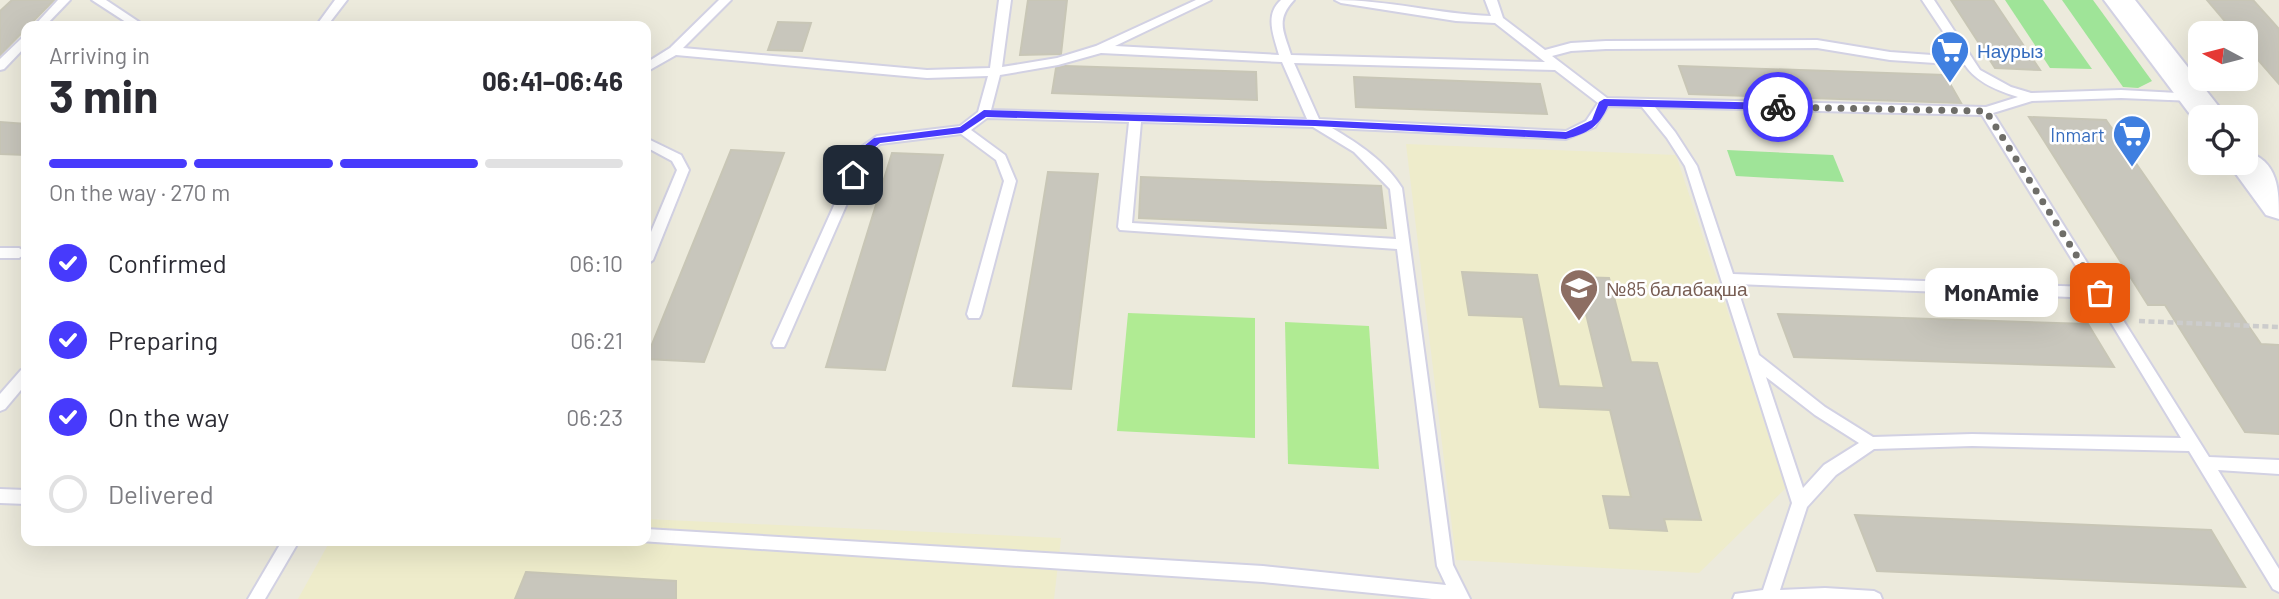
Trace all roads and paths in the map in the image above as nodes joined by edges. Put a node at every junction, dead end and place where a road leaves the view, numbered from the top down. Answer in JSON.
{"nodes":[{"id":1,"x":64,"y":0,"type":"edge"},
{"id":2,"x":98,"y":0,"type":"edge"},
{"id":3,"x":341,"y":0,"type":"edge"},
{"id":4,"x":725,"y":0,"type":"edge"},
{"id":5,"x":1005,"y":0,"type":"edge"},
{"id":6,"x":1205,"y":0,"type":"edge"},
{"id":7,"x":1288,"y":0,"type":"edge"},
{"id":8,"x":1341,"y":0,"type":"edge"},
{"id":9,"x":1491,"y":0,"type":"edge"},
{"id":10,"x":1928,"y":0,"type":"edge"},
{"id":11,"x":2119,"y":0,"type":"edge"},
{"id":12,"x":1498,"y":20,"type":"junction"},
{"id":13,"x":44,"y":21,"type":"edge"},
{"id":14,"x":131,"y":21,"type":"edge"},
{"id":15,"x":325,"y":21,"type":"edge"},
{"id":16,"x":21,"y":45,"type":"edge"},
{"id":17,"x":1100,"y":49,"type":"junction"},
{"id":18,"x":674,"y":51,"type":"junction"},
{"id":19,"x":1541,"y":55,"type":"junction"},
{"id":20,"x":1286,"y":59,"type":"junction"},
{"id":21,"x":1966,"y":61,"type":"junction"},
{"id":22,"x":651,"y":65,"type":"edge"},
{"id":23,"x":0,"y":66,"type":"edge"},
{"id":24,"x":1557,"y":66,"type":"junction"},
{"id":25,"x":995,"y":72,"type":"junction"},
{"id":26,"x":2031,"y":97,"type":"junction"},
{"id":27,"x":1604,"y":102,"type":"junction"},
{"id":28,"x":1645,"y":103,"type":"junction"},
{"id":29,"x":2190,"y":105,"type":"edge"},
{"id":30,"x":2200,"y":105,"type":"edge"},
{"id":31,"x":1986,"y":111,"type":"junction"},
{"id":32,"x":984,"y":114,"type":"junction"},
{"id":33,"x":1135,"y":120,"type":"junction"},
{"id":34,"x":1315,"y":123,"type":"junction"},
{"id":35,"x":962,"y":130,"type":"junction"},
{"id":36,"x":651,"y":145,"type":"edge"},
{"id":37,"x":2254,"y":175,"type":"edge"},
{"id":38,"x":2279,"y":206,"type":"edge"},
{"id":39,"x":1402,"y":244,"type":"junction"},
{"id":40,"x":651,"y":248,"type":"edge"},
{"id":41,"x":0,"y":253,"type":"edge"},
{"id":42,"x":19,"y":253,"type":"dead end"},
{"id":43,"x":1730,"y":279,"type":"junction"},
{"id":44,"x":2100,"y":293,"type":"junction"},
{"id":45,"x":974,"y":314,"type":"dead end"},
{"id":46,"x":2118,"y":320,"type":"junction"},
{"id":47,"x":2279,"y":327,"type":"edge"},
{"id":48,"x":779,"y":344,"type":"dead end"},
{"id":49,"x":1753,"y":358,"type":"junction"},
{"id":50,"x":21,"y":380,"type":"edge"},
{"id":51,"x":0,"y":405,"type":"edge"},
{"id":52,"x":1871,"y":443,"type":"junction"},
{"id":53,"x":2194,"y":445,"type":"junction"},
{"id":54,"x":2205,"y":463,"type":"junction"},
{"id":55,"x":2279,"y":467,"type":"edge"},
{"id":56,"x":0,"y":496,"type":"edge"},
{"id":57,"x":21,"y":497,"type":"edge"},
{"id":58,"x":1800,"y":502,"type":"junction"},
{"id":59,"x":651,"y":536,"type":"edge"},
{"id":60,"x":288,"y":546,"type":"edge"},
{"id":61,"x":2279,"y":584,"type":"edge"},
{"id":62,"x":1461,"y":597,"type":"edge"},
{"id":63,"x":1769,"y":597,"type":"junction"},
{"id":64,"x":256,"y":599,"type":"edge"},
{"id":65,"x":1741,"y":599,"type":"edge"},
{"id":66,"x":1874,"y":599,"type":"edge"}],
"edges":[{"from":1,"to":13,"type":"lane"},
{"from":2,"to":14,"type":"lane"},
{"from":3,"to":15,"type":"lane"},
{"from":4,"to":18,"type":"lane"},
{"from":5,"to":25,"type":"lane"},
{"from":6,"to":17,"type":"lane"},
{"from":7,"to":20,"type":"lane"},
{"from":8,"to":12,"type":"lane"},
{"from":9,"to":12,"type":"lane"},
{"from":10,"to":21,"type":"lane"},
{"from":11,"to":30,"type":"main road"},
{"from":12,"to":19,"type":"lane"},
{"from":16,"to":23,"type":"lane"},
{"from":17,"to":20,"type":"lane"},
{"from":17,"to":25,"type":"lane"},
{"from":18,"to":22,"type":"lane"},
{"from":18,"to":25,"type":"lane"},
{"from":19,"to":21,"type":"lane"},
{"from":19,"to":24,"type":"lane"},
{"from":20,"to":24,"type":"lane"},
{"from":20,"to":34,"type":"lane"},
{"from":21,"to":26,"type":"lane"},
{"from":24,"to":27,"type":"lane"},
{"from":25,"to":32,"type":"lane"},
{"from":26,"to":29,"type":"lane"},
{"from":26,"to":31,"type":"lane"},
{"from":27,"to":28,"type":"lane"},
{"from":27,"to":34,"type":"lane"},
{"from":28,"to":31,"type":"lane"},
{"from":28,"to":43,"type":"lane"},
{"from":31,"to":44,"type":"lane"},
{"from":32,"to":33,"type":"lane"},
{"from":32,"to":35,"type":"lane"},
{"from":33,"to":34,"type":"lane"},
{"from":33,"to":39,"type":"lane"},
{"from":34,"to":39,"type":"lane"},
{"from":35,"to":45,"type":"lane"},
{"from":35,"to":48,"type":"lane"},
{"from":36,"to":40,"type":"lane"},
{"from":37,"to":38,"type":"main road"},
{"from":39,"to":62,"type":"lane"},
{"from":41,"to":42,"type":"lane"},
{"from":43,"to":44,"type":"lane"},
{"from":43,"to":49,"type":"lane"},
{"from":44,"to":46,"type":"lane"},
{"from":46,"to":47,"type":"path"},
{"from":46,"to":53,"type":"lane"},
{"from":49,"to":52,"type":"lane"},
{"from":49,"to":58,"type":"lane"},
{"from":50,"to":51,"type":"lane"},
{"from":52,"to":53,"type":"lane"},
{"from":52,"to":58,"type":"lane"},
{"from":53,"to":54,"type":"lane"},
{"from":54,"to":55,"type":"lane"},
{"from":54,"to":61,"type":"lane"},
{"from":56,"to":57,"type":"lane"},
{"from":58,"to":63,"type":"lane"},
{"from":59,"to":62,"type":"lane"},
{"from":60,"to":64,"type":"lane"},
{"from":63,"to":65,"type":"lane"},
{"from":63,"to":66,"type":"lane"}]}
